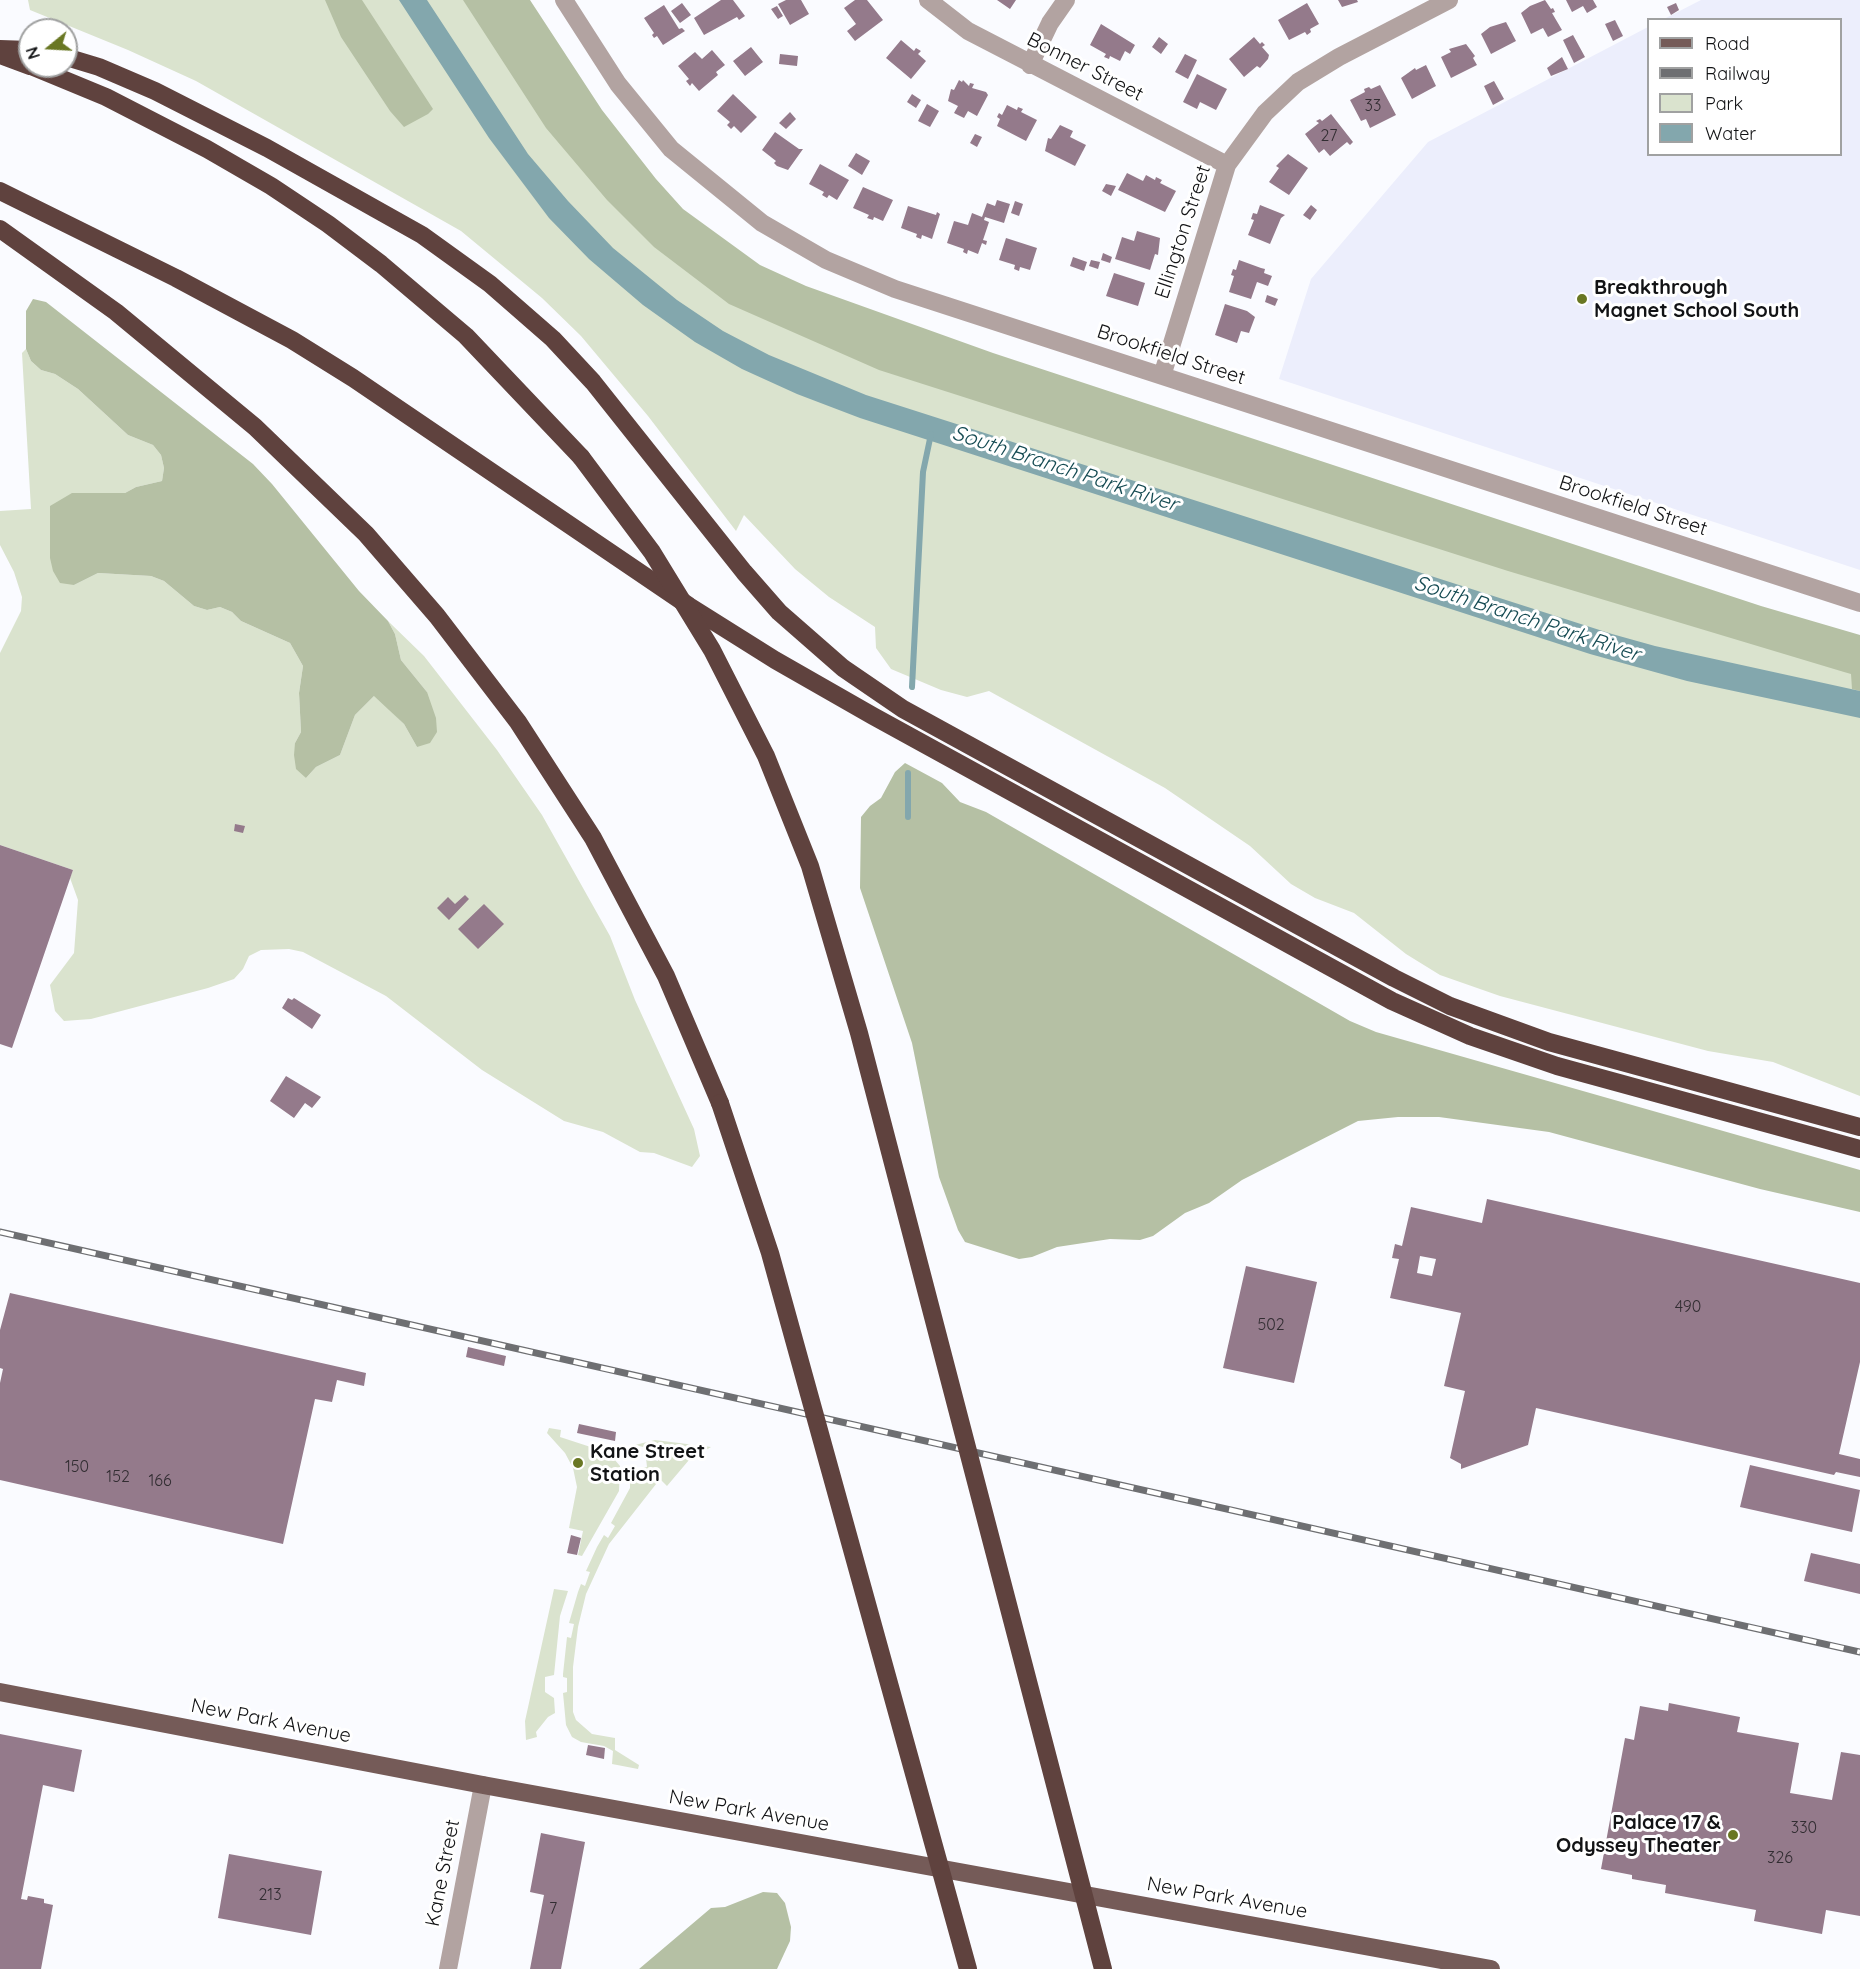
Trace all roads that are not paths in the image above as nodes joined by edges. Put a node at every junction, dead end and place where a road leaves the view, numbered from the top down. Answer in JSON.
{"nodes":[{"id":1,"x":564,"y":0,"type":"edge"},
{"id":2,"x":928,"y":0,"type":"edge"},
{"id":3,"x":1066,"y":0,"type":"edge"},
{"id":4,"x":1449,"y":0,"type":"edge"},
{"id":5,"x":0,"y":49,"type":"edge"},
{"id":6,"x":18,"y":50,"type":"edge"},
{"id":7,"x":0,"y":55,"type":"edge"},
{"id":8,"x":78,"y":61,"type":"edge"},
{"id":9,"x":18,"y":62,"type":"edge"},
{"id":10,"x":1030,"y":64,"type":"junction"},
{"id":11,"x":62,"y":78,"type":"edge"},
{"id":12,"x":1227,"y":165,"type":"junction"},
{"id":13,"x":0,"y":190,"type":"edge"},
{"id":14,"x":0,"y":229,"type":"edge"},
{"id":15,"x":1162,"y":376,"type":"junction"},
{"id":16,"x":1860,"y":603,"type":"edge"},
{"id":17,"x":1860,"y":1127,"type":"edge"},
{"id":18,"x":1860,"y":1149,"type":"edge"},
{"id":19,"x":0,"y":1692,"type":"edge"},
{"id":20,"x":483,"y":1785,"type":"junction"},
{"id":21,"x":448,"y":1969,"type":"edge"},
{"id":22,"x":968,"y":1969,"type":"edge"},
{"id":23,"x":1103,"y":1969,"type":"edge"},
{"id":24,"x":1491,"y":1969,"type":"edge"}],
"edges":[{"from":1,"to":15,"type":"street","name":"Brookfield Street"},
{"from":2,"to":10,"type":"street","name":"Bonner Street"},
{"from":3,"to":10,"type":"street"},
{"from":4,"to":12,"type":"street","name":"Ellington Street"},
{"from":5,"to":6,"type":"highway"},
{"from":7,"to":9,"type":"highway"},
{"from":8,"to":17,"type":"highway"},
{"from":10,"to":12,"type":"street","name":"Bonner Street"},
{"from":11,"to":23,"type":"highway","bridge":true},
{"from":12,"to":15,"type":"street","name":"Ellington Street"},
{"from":13,"to":18,"type":"highway"},
{"from":14,"to":22,"type":"highway","bridge":true},
{"from":15,"to":16,"type":"street","name":"Brookfield Street"},
{"from":19,"to":20,"type":"main road","name":"New Park Avenue"},
{"from":20,"to":21,"type":"street","name":"Kane Street"},
{"from":20,"to":24,"type":"main road","name":"New Park Avenue"}]}
